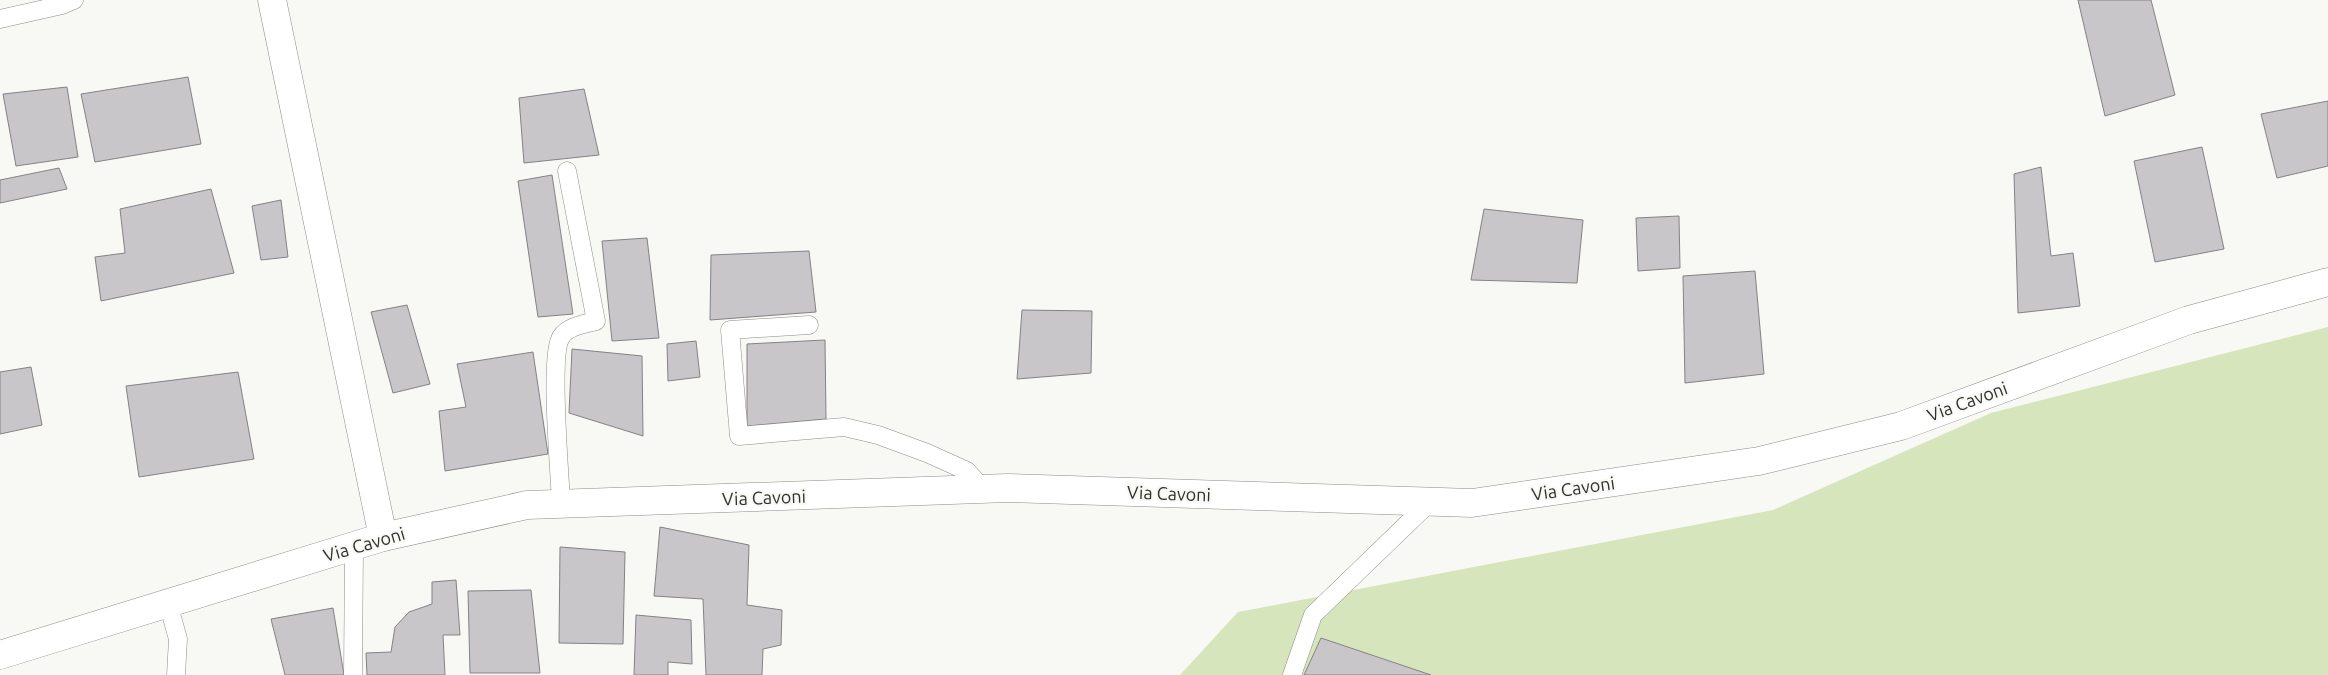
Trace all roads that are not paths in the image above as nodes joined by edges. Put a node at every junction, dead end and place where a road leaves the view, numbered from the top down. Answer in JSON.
{"nodes":[{"id":1,"x":74,"y":0,"type":"edge"},
{"id":2,"x":272,"y":0,"type":"edge"},
{"id":3,"x":0,"y":19,"type":"edge"},
{"id":4,"x":567,"y":171,"type":"dead end"},
{"id":5,"x":2328,"y":282,"type":"edge"},
{"id":6,"x":810,"y":325,"type":"dead end"},
{"id":7,"x":983,"y":489,"type":"junction"},
{"id":8,"x":1430,"y":502,"type":"junction"},
{"id":9,"x":561,"y":503,"type":"junction"},
{"id":10,"x":383,"y":537,"type":"junction"},
{"id":11,"x":354,"y":546,"type":"junction"},
{"id":12,"x":168,"y":603,"type":"junction"},
{"id":13,"x":0,"y":655,"type":"edge"},
{"id":14,"x":176,"y":675,"type":"edge"},
{"id":15,"x":354,"y":675,"type":"edge"},
{"id":16,"x":1292,"y":675,"type":"edge"}],
"edges":[{"from":1,"to":3,"type":"lane"},
{"from":2,"to":10,"type":"street"},
{"from":4,"to":9,"type":"lane"},
{"from":5,"to":8,"type":"street","name":"Via Cavoni"},
{"from":6,"to":7,"type":"lane"},
{"from":7,"to":8,"type":"street","name":"Via Cavoni"},
{"from":7,"to":9,"type":"street","name":"Via Cavoni"},
{"from":8,"to":16,"type":"lane"},
{"from":9,"to":10,"type":"street","name":"Via Cavoni"},
{"from":10,"to":11,"type":"street","name":"Via Cavoni"},
{"from":11,"to":12,"type":"street","name":"Via Cavoni"},
{"from":11,"to":15,"type":"lane"},
{"from":12,"to":13,"type":"street","name":"Via Cavoni"},
{"from":12,"to":14,"type":"lane"}]}
